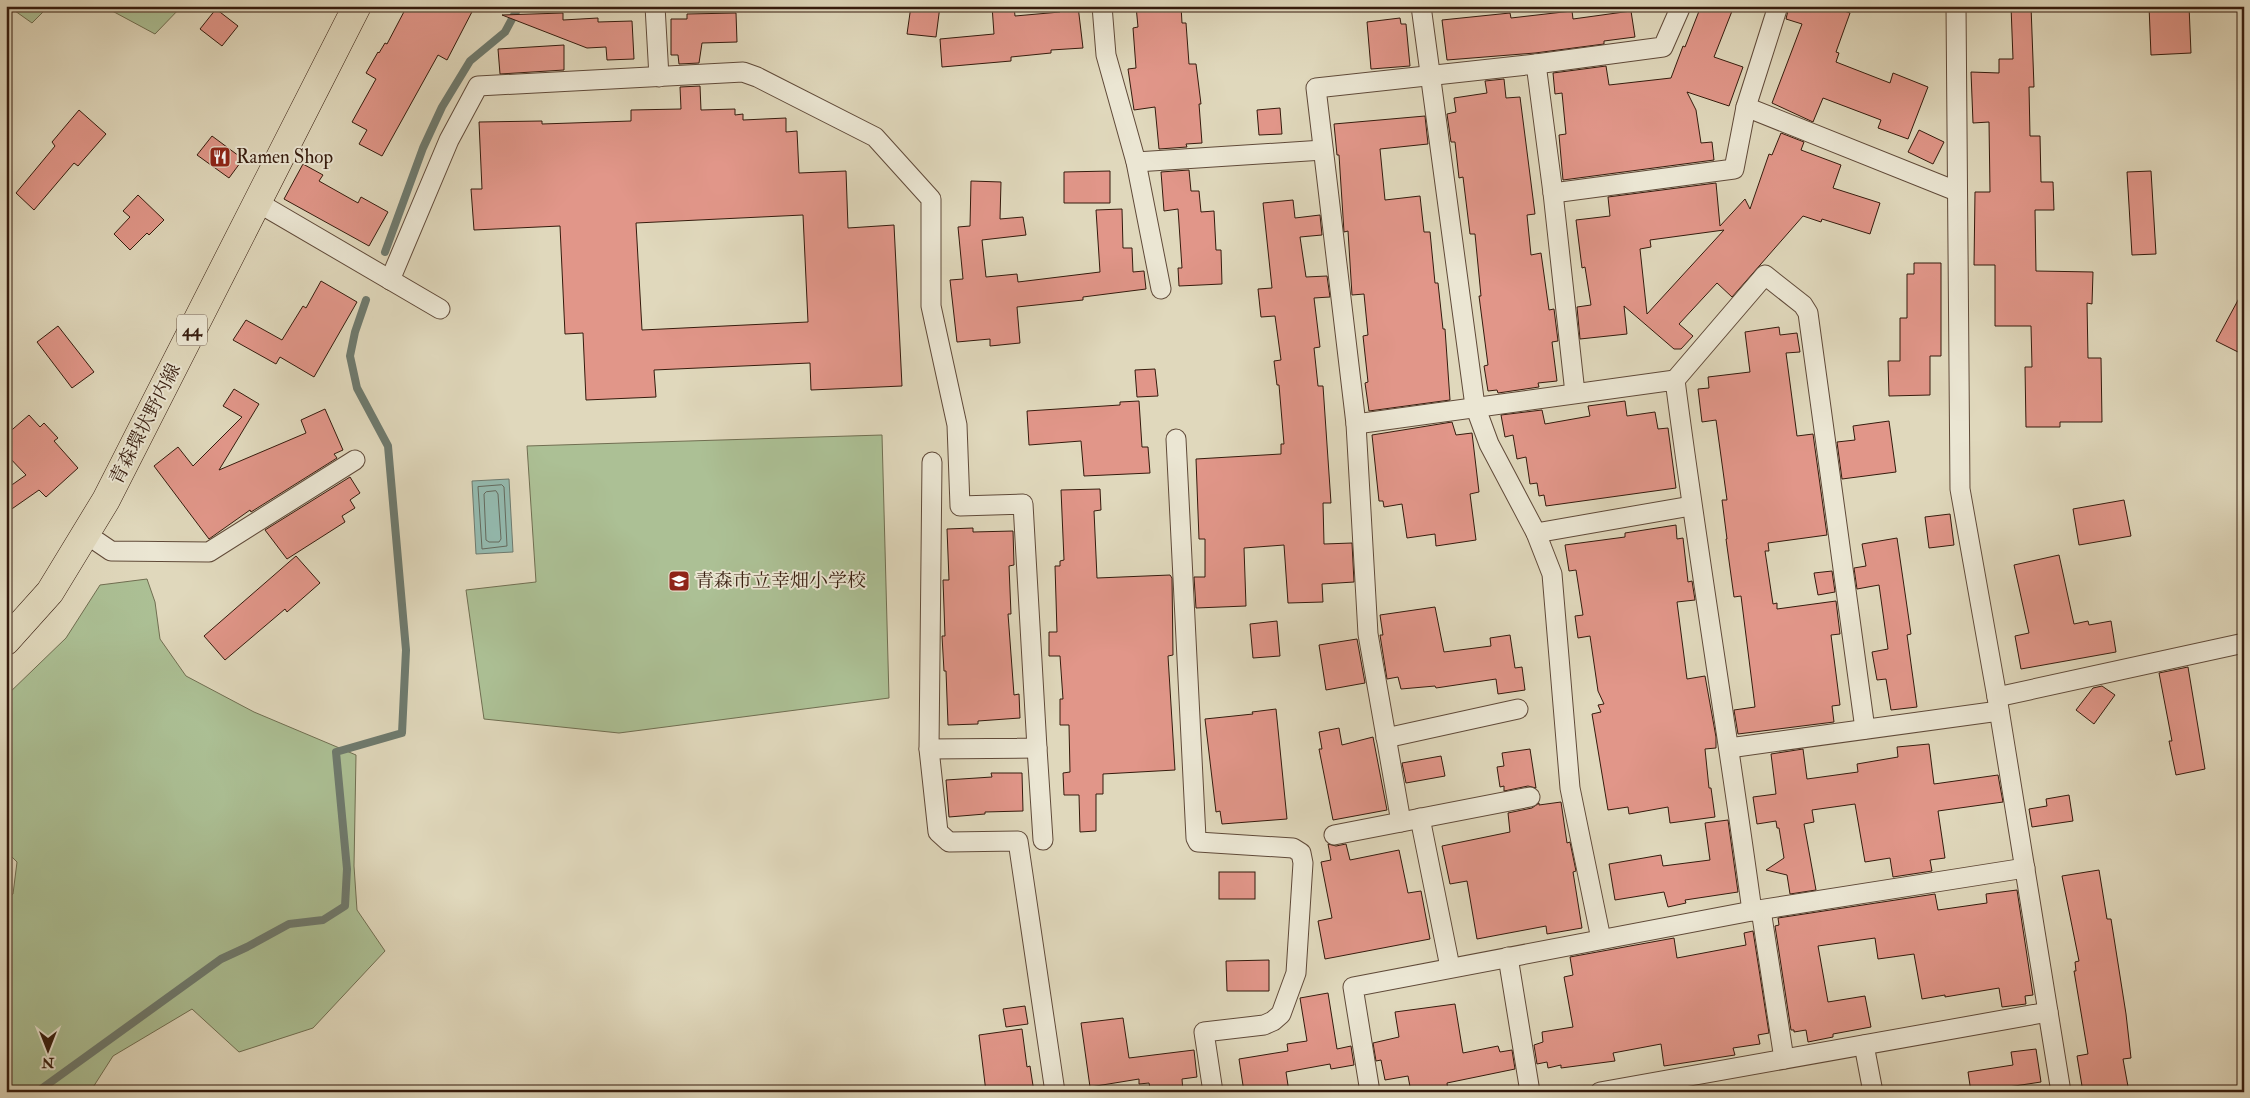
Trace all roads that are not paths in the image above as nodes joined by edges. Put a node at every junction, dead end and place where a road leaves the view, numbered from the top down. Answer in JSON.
{"nodes":[{"id":1,"x":357,"y":6,"type":"edge"},
{"id":2,"x":655,"y":6,"type":"edge"},
{"id":3,"x":1102,"y":6,"type":"edge"},
{"id":4,"x":1422,"y":6,"type":"edge"},
{"id":5,"x":1681,"y":6,"type":"edge"},
{"id":6,"x":1778,"y":6,"type":"edge"},
{"id":7,"x":1956,"y":6,"type":"edge"},
{"id":8,"x":1536,"y":64,"type":"junction"},
{"id":9,"x":1430,"y":76,"type":"junction"},
{"id":10,"x":659,"y":77,"type":"junction"},
{"id":11,"x":1746,"y":107,"type":"junction"},
{"id":12,"x":1323,"y":150,"type":"junction"},
{"id":13,"x":1136,"y":162,"type":"junction"},
{"id":14,"x":1956,"y":190,"type":"junction"},
{"id":15,"x":1553,"y":193,"type":"junction"},
{"id":16,"x":257,"y":202,"type":"junction"},
{"id":17,"x":390,"y":280,"type":"junction"},
{"id":18,"x":1161,"y":289,"type":"dead end"},
{"id":19,"x":440,"y":309,"type":"dead end"},
{"id":20,"x":1675,"y":380,"type":"junction"},
{"id":21,"x":1575,"y":393,"type":"junction"},
{"id":22,"x":1475,"y":406,"type":"junction"},
{"id":23,"x":1356,"y":424,"type":"junction"},
{"id":24,"x":1176,"y":440,"type":"dead end"},
{"id":25,"x":355,"y":460,"type":"dead end"},
{"id":26,"x":932,"y":462,"type":"dead end"},
{"id":27,"x":1691,"y":506,"type":"junction"},
{"id":28,"x":1536,"y":533,"type":"junction"},
{"id":29,"x":86,"y":534,"type":"junction"},
{"id":30,"x":6,"y":641,"type":"edge"},
{"id":31,"x":2244,"y":643,"type":"edge"},
{"id":32,"x":1998,"y":704,"type":"junction"},
{"id":33,"x":1518,"y":709,"type":"dead end"},
{"id":34,"x":1865,"y":729,"type":"junction"},
{"id":35,"x":1386,"y":738,"type":"junction"},
{"id":36,"x":1037,"y":748,"type":"junction"},
{"id":37,"x":1730,"y":748,"type":"junction"},
{"id":38,"x":929,"y":749,"type":"junction"},
{"id":39,"x":1530,"y":797,"type":"dead end"},
{"id":40,"x":1410,"y":820,"type":"junction"},
{"id":41,"x":1334,"y":835,"type":"dead end"},
{"id":42,"x":1043,"y":840,"type":"dead end"},
{"id":43,"x":2025,"y":868,"type":"junction"},
{"id":44,"x":1757,"y":910,"type":"junction"},
{"id":45,"x":1601,"y":939,"type":"junction"},
{"id":46,"x":1508,"y":957,"type":"junction"},
{"id":47,"x":1450,"y":967,"type":"junction"},
{"id":48,"x":2048,"y":1012,"type":"junction"},
{"id":49,"x":1864,"y":1045,"type":"junction"},
{"id":50,"x":1784,"y":1059,"type":"junction"},
{"id":51,"x":1055,"y":1092,"type":"edge"},
{"id":52,"x":1213,"y":1092,"type":"edge"},
{"id":53,"x":1370,"y":1092,"type":"edge"},
{"id":54,"x":1530,"y":1092,"type":"edge"},
{"id":55,"x":1600,"y":1092,"type":"edge"},
{"id":56,"x":1873,"y":1092,"type":"edge"},
{"id":57,"x":2060,"y":1092,"type":"edge"}],
"edges":[{"from":1,"to":16,"type":"main road","name":"青森環状野内線","number":"44"},
{"from":2,"to":10,"type":"street"},
{"from":3,"to":13,"type":"street"},
{"from":4,"to":9,"type":"street"},
{"from":5,"to":8,"type":"street"},
{"from":6,"to":11,"type":"street"},
{"from":7,"to":14,"type":"street"},
{"from":8,"to":9,"type":"street"},
{"from":8,"to":15,"type":"street"},
{"from":9,"to":12,"type":"street"},
{"from":9,"to":22,"type":"street"},
{"from":10,"to":17,"type":"street"},
{"from":10,"to":36,"type":"street"},
{"from":11,"to":14,"type":"street"},
{"from":11,"to":15,"type":"street"},
{"from":12,"to":13,"type":"street"},
{"from":12,"to":23,"type":"street"},
{"from":13,"to":18,"type":"street"},
{"from":14,"to":32,"type":"street"},
{"from":15,"to":21,"type":"street"},
{"from":16,"to":17,"type":"street"},
{"from":16,"to":29,"type":"main road","name":"青森環状野内線","number":"44"},
{"from":17,"to":19,"type":"street"},
{"from":20,"to":21,"type":"street"},
{"from":20,"to":27,"type":"street"},
{"from":20,"to":34,"type":"street"},
{"from":21,"to":22,"type":"street"},
{"from":22,"to":23,"type":"street"},
{"from":22,"to":28,"type":"street"},
{"from":23,"to":35,"type":"street"},
{"from":24,"to":52,"type":"street"},
{"from":25,"to":29,"type":"street"},
{"from":26,"to":38,"type":"street"},
{"from":27,"to":28,"type":"street"},
{"from":27,"to":37,"type":"street"},
{"from":28,"to":45,"type":"street"},
{"from":29,"to":30,"type":"main road","name":"青森環状野内線","number":"44"},
{"from":31,"to":32,"type":"street"},
{"from":32,"to":34,"type":"street"},
{"from":32,"to":43,"type":"street"},
{"from":33,"to":35,"type":"street"},
{"from":34,"to":37,"type":"street"},
{"from":35,"to":40,"type":"street"},
{"from":36,"to":38,"type":"street"},
{"from":36,"to":42,"type":"street"},
{"from":37,"to":44,"type":"street"},
{"from":38,"to":51,"type":"street"},
{"from":39,"to":40,"type":"street"},
{"from":40,"to":41,"type":"street"},
{"from":40,"to":47,"type":"street"},
{"from":43,"to":44,"type":"street"},
{"from":43,"to":48,"type":"street"},
{"from":44,"to":45,"type":"street"},
{"from":44,"to":50,"type":"street"},
{"from":45,"to":46,"type":"street"},
{"from":46,"to":47,"type":"street"},
{"from":46,"to":54,"type":"street"},
{"from":47,"to":53,"type":"street"},
{"from":48,"to":49,"type":"street"},
{"from":48,"to":57,"type":"street"},
{"from":49,"to":50,"type":"street"},
{"from":49,"to":56,"type":"street"},
{"from":50,"to":55,"type":"street"}]}
